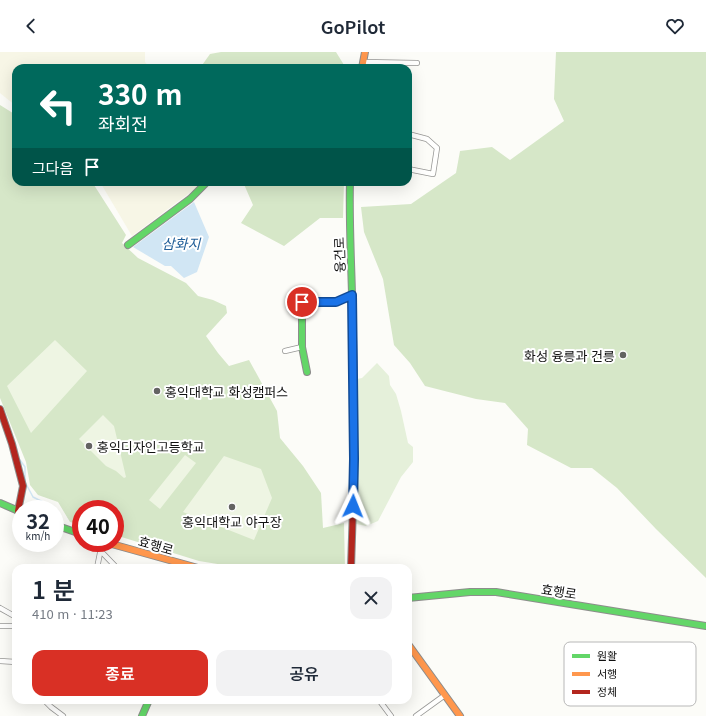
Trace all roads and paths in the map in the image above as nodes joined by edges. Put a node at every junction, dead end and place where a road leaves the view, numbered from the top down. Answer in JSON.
{"nodes":[{"id":1,"x":365,"y":52,"type":"edge"},
{"id":2,"x":417,"y":63,"type":"dead end"},
{"id":3,"x":363,"y":64,"type":"edge"},
{"id":4,"x":390,"y":64,"type":"edge"},
{"id":5,"x":412,"y":135,"type":"edge"},
{"id":6,"x":412,"y":170,"type":"edge"},
{"id":7,"x":203,"y":186,"type":"edge"},
{"id":8,"x":350,"y":186,"type":"edge"},
{"id":9,"x":128,"y":245,"type":"dead end"},
{"id":10,"x":352,"y":295,"type":"junction"},
{"id":11,"x":302,"y":347,"type":"junction"},
{"id":12,"x":285,"y":351,"type":"dead end"},
{"id":13,"x":307,"y":372,"type":"dead end"},
{"id":14,"x":0,"y":409,"type":"edge"},
{"id":15,"x":21,"y":500,"type":"edge"},
{"id":16,"x":0,"y":503,"type":"edge"},
{"id":17,"x":12,"y":508,"type":"edge"},
{"id":18,"x":124,"y":548,"type":"edge"},
{"id":19,"x":100,"y":552,"type":"edge"},
{"id":20,"x":101,"y":552,"type":"edge"},
{"id":21,"x":98,"y":564,"type":"edge"},
{"id":22,"x":113,"y":564,"type":"edge"},
{"id":23,"x":179,"y":564,"type":"edge"},
{"id":24,"x":351,"y":564,"type":"edge"},
{"id":25,"x":412,"y":598,"type":"edge"},
{"id":26,"x":0,"y":608,"type":"edge"},
{"id":27,"x":12,"y":615,"type":"edge"},
{"id":28,"x":0,"y":626,"type":"edge"},
{"id":29,"x":12,"y":626,"type":"edge"},
{"id":30,"x":706,"y":626,"type":"edge"},
{"id":31,"x":412,"y":650,"type":"edge"},
{"id":32,"x":0,"y":660,"type":"edge"},
{"id":33,"x":12,"y":662,"type":"edge"},
{"id":34,"x":445,"y":696,"type":"junction"},
{"id":35,"x":48,"y":704,"type":"edge"},
{"id":36,"x":147,"y":704,"type":"edge"},
{"id":37,"x":382,"y":704,"type":"edge"},
{"id":38,"x":63,"y":716,"type":"edge"},
{"id":39,"x":142,"y":716,"type":"edge"},
{"id":40,"x":390,"y":716,"type":"edge"},
{"id":41,"x":416,"y":716,"type":"edge"},
{"id":42,"x":460,"y":716,"type":"edge"}],
"edges":[{"from":1,"to":3,"type":"street"},
{"from":2,"to":4,"type":"street"},
{"from":5,"to":6,"type":"street"},
{"from":7,"to":9,"type":"street"},
{"from":8,"to":10,"type":"street","name":"융건로"},
{"from":10,"to":11,"type":"street"},
{"from":10,"to":24,"type":"street","name":"융건로"},
{"from":11,"to":12,"type":"street"},
{"from":11,"to":13,"type":"street"},
{"from":14,"to":15,"type":"street"},
{"from":16,"to":17,"type":"street"},
{"from":18,"to":23,"type":"street","name":"효행로"},
{"from":19,"to":21,"type":"street"},
{"from":20,"to":22,"type":"street"},
{"from":25,"to":30,"type":"street","name":"효행로"},
{"from":26,"to":27,"type":"street"},
{"from":28,"to":29,"type":"street"},
{"from":31,"to":34,"type":"street"},
{"from":32,"to":33,"type":"street"},
{"from":34,"to":41,"type":"street"},
{"from":34,"to":42,"type":"street"},
{"from":35,"to":38,"type":"street"},
{"from":36,"to":39,"type":"street"},
{"from":37,"to":40,"type":"street"}]}
